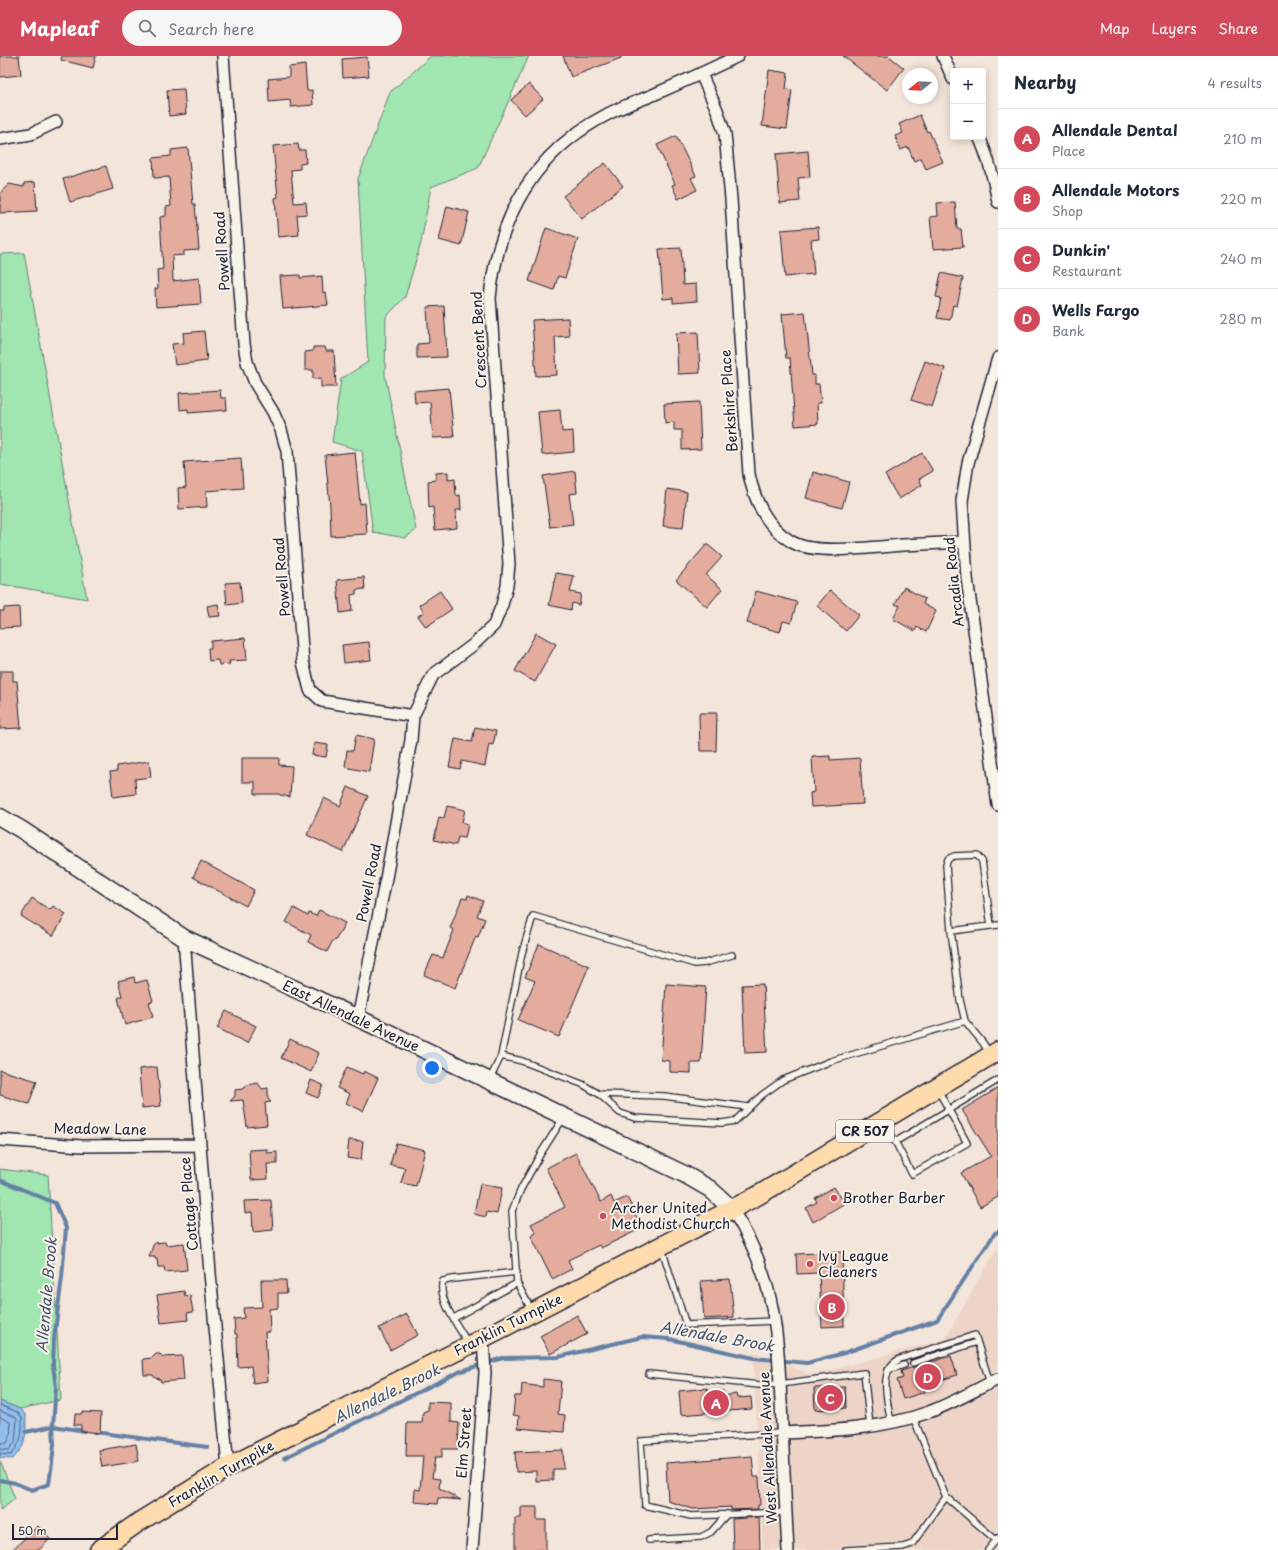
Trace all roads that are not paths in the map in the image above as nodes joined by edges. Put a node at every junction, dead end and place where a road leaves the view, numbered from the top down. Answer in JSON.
{"nodes":[{"id":1,"x":222,"y":56,"type":"edge"},
{"id":2,"x":738,"y":56,"type":"edge"},
{"id":3,"x":942,"y":56,"type":"edge"},
{"id":4,"x":950,"y":73,"type":"edge"},
{"id":5,"x":701,"y":74,"type":"junction"},
{"id":6,"x":56,"y":122,"type":"dead end"},
{"id":7,"x":0,"y":139,"type":"edge"},
{"id":8,"x":980,"y":140,"type":"edge"},
{"id":9,"x":998,"y":202,"type":"edge"},
{"id":10,"x":998,"y":358,"type":"edge"},
{"id":11,"x":964,"y":542,"type":"junction"},
{"id":12,"x":413,"y":716,"type":"junction"},
{"id":13,"x":998,"y":805,"type":"edge"},
{"id":14,"x":0,"y":818,"type":"edge"},
{"id":15,"x":998,"y":925,"type":"edge"},
{"id":16,"x":991,"y":926,"type":"junction"},
{"id":17,"x":951,"y":931,"type":"junction"},
{"id":18,"x":184,"y":938,"type":"junction"},
{"id":19,"x":732,"y":955,"type":"dead end"},
{"id":20,"x":358,"y":1018,"type":"junction"},
{"id":21,"x":965,"y":1021,"type":"junction"},
{"id":22,"x":994,"y":1053,"type":"edge"},
{"id":23,"x":501,"y":1056,"type":"junction"},
{"id":24,"x":998,"y":1080,"type":"edge"},
{"id":25,"x":489,"y":1081,"type":"junction"},
{"id":26,"x":937,"y":1088,"type":"junction"},
{"id":27,"x":599,"y":1094,"type":"junction"},
{"id":28,"x":748,"y":1107,"type":"junction"},
{"id":29,"x":949,"y":1109,"type":"junction"},
{"id":30,"x":565,"y":1117,"type":"junction"},
{"id":31,"x":883,"y":1120,"type":"junction"},
{"id":32,"x":0,"y":1140,"type":"edge"},
{"id":33,"x":895,"y":1142,"type":"junction"},
{"id":34,"x":199,"y":1146,"type":"junction"},
{"id":35,"x":732,"y":1209,"type":"junction"},
{"id":36,"x":661,"y":1246,"type":"junction"},
{"id":37,"x":517,"y":1272,"type":"junction"},
{"id":38,"x":517,"y":1283,"type":"junction"},
{"id":39,"x":532,"y":1312,"type":"junction"},
{"id":40,"x":454,"y":1318,"type":"junction"},
{"id":41,"x":774,"y":1321,"type":"junction"},
{"id":42,"x":977,"y":1342,"type":"junction"},
{"id":43,"x":479,"y":1346,"type":"junction"},
{"id":44,"x":913,"y":1363,"type":"dead end"},
{"id":45,"x":904,"y":1365,"type":"dead end"},
{"id":46,"x":888,"y":1370,"type":"junction"},
{"id":47,"x":649,"y":1374,"type":"dead end"},
{"id":48,"x":779,"y":1380,"type":"junction"},
{"id":49,"x":994,"y":1381,"type":"edge"},
{"id":50,"x":914,"y":1417,"type":"junction"},
{"id":51,"x":891,"y":1422,"type":"junction"},
{"id":52,"x":870,"y":1426,"type":"junction"},
{"id":53,"x":782,"y":1433,"type":"junction"},
{"id":54,"x":228,"y":1467,"type":"junction"},
{"id":55,"x":946,"y":1497,"type":"junction"},
{"id":56,"x":786,"y":1512,"type":"junction"},
{"id":57,"x":727,"y":1514,"type":"junction"},
{"id":58,"x":997,"y":1539,"type":"edge"},
{"id":59,"x":649,"y":1540,"type":"dead end"},
{"id":60,"x":896,"y":1549,"type":"edge"},
{"id":61,"x":99,"y":1550,"type":"edge"},
{"id":62,"x":472,"y":1550,"type":"edge"},
{"id":63,"x":788,"y":1550,"type":"edge"},
{"id":64,"x":846,"y":1550,"type":"edge"},
{"id":65,"x":988,"y":1550,"type":"edge"}],
"edges":[{"from":1,"to":12,"type":"street","name":"Powell Road"},
{"from":2,"to":5,"type":"street","name":"Crescent Bend"},
{"from":3,"to":4,"type":"street"},
{"from":5,"to":11,"type":"street","name":"Berkshire Place"},
{"from":5,"to":12,"type":"street","name":"Crescent Bend"},
{"from":6,"to":7,"type":"street"},
{"from":8,"to":9,"type":"street"},
{"from":10,"to":11,"type":"street","name":"Arcadia Road"},
{"from":11,"to":13,"type":"street","name":"Arcadia Road"},
{"from":12,"to":20,"type":"street","name":"Powell Road"},
{"from":14,"to":18,"type":"main road","name":"East Allendale Avenue"},
{"from":15,"to":16,"type":"lane"},
{"from":16,"to":17,"type":"lane"},
{"from":16,"to":17,"type":"lane"},
{"from":17,"to":21,"type":"lane"},
{"from":18,"to":20,"type":"main road","name":"East Allendale Avenue"},
{"from":18,"to":34,"type":"street","name":"Cottage Place"},
{"from":19,"to":23,"type":"lane"},
{"from":20,"to":25,"type":"main road","name":"East Allendale Avenue"},
{"from":21,"to":22,"type":"lane"},
{"from":21,"to":28,"type":"lane"},
{"from":22,"to":26,"type":"main road","number":"CR 507"},
{"from":23,"to":25,"type":"lane"},
{"from":23,"to":27,"type":"lane"},
{"from":24,"to":29,"type":"lane"},
{"from":25,"to":30,"type":"main road","name":"East Allendale Avenue"},
{"from":26,"to":29,"type":"lane"},
{"from":26,"to":31,"type":"main road","number":"CR 507"},
{"from":27,"to":28,"type":"lane"},
{"from":27,"to":28,"type":"lane"},
{"from":29,"to":33,"type":"lane"},
{"from":29,"to":33,"type":"lane"},
{"from":30,"to":35,"type":"main road","name":"East Allendale Avenue"},
{"from":30,"to":37,"type":"lane"},
{"from":31,"to":33,"type":"lane"},
{"from":31,"to":35,"type":"main road","number":"CR 507"},
{"from":32,"to":34,"type":"street","name":"Meadow Lane"},
{"from":34,"to":54,"type":"street","name":"Cottage Place"},
{"from":35,"to":36,"type":"main road","name":"Franklin Turnpike","number":"CR 507"},
{"from":35,"to":41,"type":"street","name":"West Allendale Avenue"},
{"from":36,"to":39,"type":"main road","name":"Franklin Turnpike","number":"CR 507"},
{"from":36,"to":41,"type":"lane"},
{"from":37,"to":38,"type":"lane"},
{"from":37,"to":40,"type":"lane"},
{"from":38,"to":39,"type":"lane"},
{"from":38,"to":40,"type":"lane"},
{"from":39,"to":43,"type":"main road","name":"Franklin Turnpike","number":"CR 507"},
{"from":40,"to":43,"type":"lane"},
{"from":41,"to":48,"type":"street","name":"West Allendale Avenue"},
{"from":42,"to":44,"type":"lane"},
{"from":42,"to":46,"type":"lane"},
{"from":42,"to":49,"type":"lane"},
{"from":43,"to":54,"type":"main road","name":"Franklin Turnpike","number":"CR 507"},
{"from":43,"to":62,"type":"street","name":"Elm Street"},
{"from":45,"to":46,"type":"lane"},
{"from":46,"to":51,"type":"lane"},
{"from":47,"to":48,"type":"lane"},
{"from":48,"to":52,"type":"lane"},
{"from":48,"to":53,"type":"street","name":"West Allendale Avenue"},
{"from":49,"to":50,"type":"street"},
{"from":50,"to":51,"type":"street"},
{"from":50,"to":55,"type":"lane"},
{"from":51,"to":52,"type":"street"},
{"from":52,"to":53,"type":"street"},
{"from":53,"to":56,"type":"street","name":"West Allendale Avenue"},
{"from":53,"to":57,"type":"lane"},
{"from":54,"to":61,"type":"main road","name":"Franklin Turnpike","number":"CR 507"},
{"from":55,"to":58,"type":"lane"},
{"from":55,"to":60,"type":"lane"},
{"from":56,"to":57,"type":"lane"},
{"from":56,"to":63,"type":"street","name":"West Allendale Avenue"},
{"from":57,"to":59,"type":"lane"},
{"from":58,"to":65,"type":"lane"},
{"from":60,"to":64,"type":"lane"}]}
